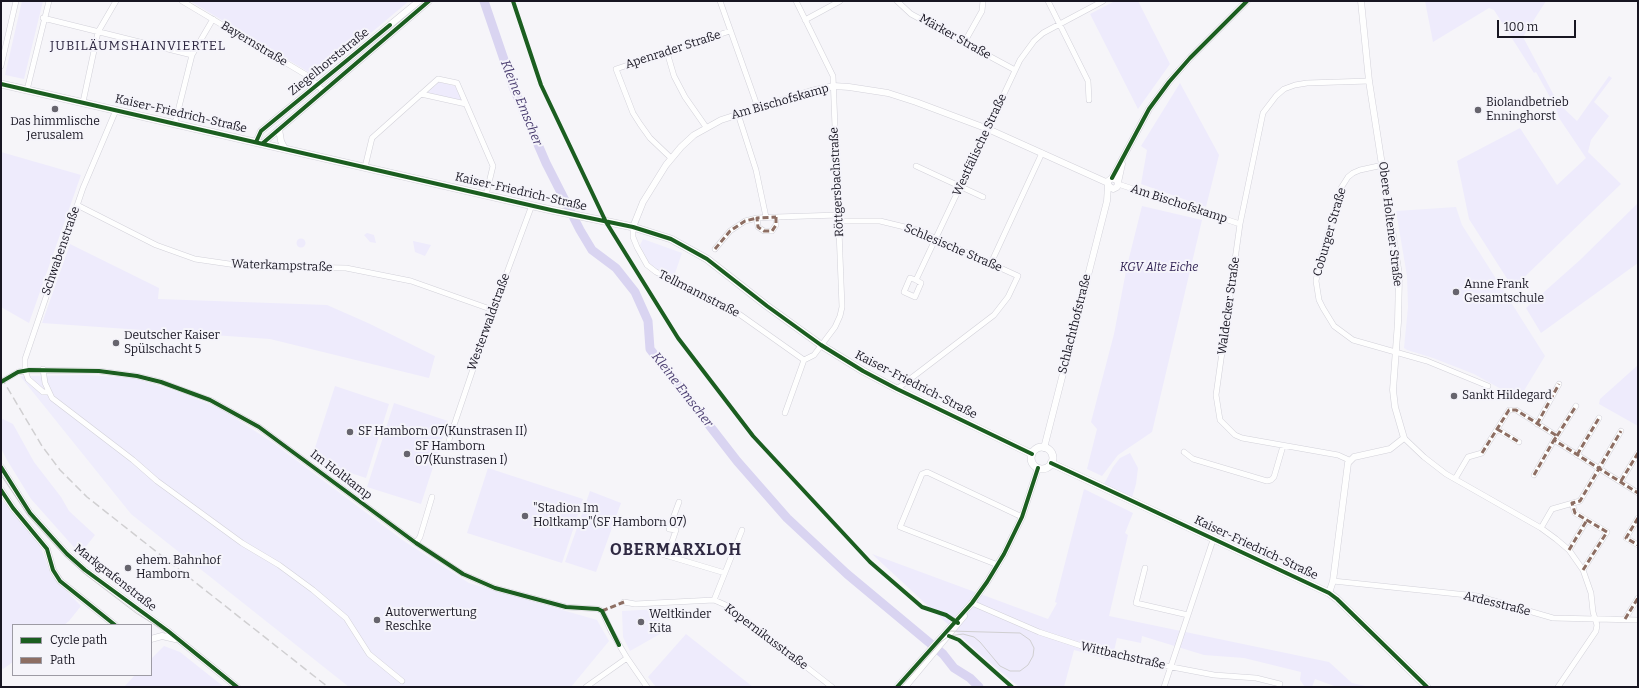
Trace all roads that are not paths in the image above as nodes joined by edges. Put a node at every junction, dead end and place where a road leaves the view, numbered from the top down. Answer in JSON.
{"nodes":[{"id":1,"x":16,"y":1,"type":"edge"},
{"id":2,"x":49,"y":1,"type":"edge"},
{"id":3,"x":116,"y":1,"type":"edge"},
{"id":4,"x":182,"y":1,"type":"edge"},
{"id":5,"x":419,"y":1,"type":"edge"},
{"id":6,"x":429,"y":1,"type":"edge"},
{"id":7,"x":720,"y":1,"type":"edge"},
{"id":8,"x":796,"y":1,"type":"edge"},
{"id":9,"x":840,"y":1,"type":"edge"},
{"id":10,"x":897,"y":1,"type":"edge"},
{"id":11,"x":983,"y":1,"type":"edge"},
{"id":12,"x":1048,"y":1,"type":"edge"},
{"id":13,"x":1103,"y":1,"type":"edge"},
{"id":14,"x":1247,"y":1,"type":"edge"},
{"id":15,"x":1361,"y":1,"type":"edge"},
{"id":16,"x":43,"y":18,"type":"junction"},
{"id":17,"x":213,"y":19,"type":"junction"},
{"id":18,"x":805,"y":20,"type":"junction"},
{"id":19,"x":1060,"y":23,"type":"junction"},
{"id":20,"x":730,"y":31,"type":"junction"},
{"id":21,"x":98,"y":32,"type":"junction"},
{"id":22,"x":964,"y":43,"type":"junction"},
{"id":23,"x":667,"y":52,"type":"junction"},
{"id":24,"x":192,"y":55,"type":"junction"},
{"id":25,"x":1,"y":66,"type":"edge"},
{"id":26,"x":1015,"y":70,"type":"junction"},
{"id":27,"x":1369,"y":81,"type":"junction"},
{"id":28,"x":1,"y":84,"type":"edge"},
{"id":29,"x":317,"y":85,"type":"junction"},
{"id":30,"x":834,"y":86,"type":"junction"},
{"id":31,"x":27,"y":90,"type":"junction"},
{"id":32,"x":323,"y":91,"type":"junction"},
{"id":33,"x":421,"y":94,"type":"junction"},
{"id":34,"x":1089,"y":100,"type":"dead end"},
{"id":35,"x":83,"y":102,"type":"junction"},
{"id":36,"x":466,"y":104,"type":"junction"},
{"id":37,"x":758,"y":108,"type":"junction"},
{"id":38,"x":116,"y":110,"type":"junction"},
{"id":39,"x":738,"y":114,"type":"junction"},
{"id":40,"x":175,"y":123,"type":"junction"},
{"id":41,"x":706,"y":127,"type":"junction"},
{"id":42,"x":279,"y":129,"type":"junction"},
{"id":43,"x":988,"y":129,"type":"junction"},
{"id":44,"x":260,"y":142,"type":"junction"},
{"id":45,"x":286,"y":148,"type":"junction"},
{"id":46,"x":1042,"y":153,"type":"junction"},
{"id":47,"x":672,"y":158,"type":"junction"},
{"id":48,"x":1383,"y":165,"type":"junction"},
{"id":49,"x":916,"y":166,"type":"dead end"},
{"id":50,"x":364,"y":167,"type":"junction"},
{"id":51,"x":1113,"y":184,"type":"junction"},
{"id":52,"x":960,"y":187,"type":"junction"},
{"id":53,"x":486,"y":195,"type":"junction"},
{"id":54,"x":983,"y":197,"type":"dead end"},
{"id":55,"x":77,"y":205,"type":"junction"},
{"id":56,"x":532,"y":206,"type":"junction"},
{"id":57,"x":839,"y":215,"type":"junction"},
{"id":58,"x":766,"y":217,"type":"junction"},
{"id":59,"x":776,"y":217,"type":"junction"},
{"id":60,"x":757,"y":218,"type":"junction"},
{"id":61,"x":839,"y":221,"type":"junction"},
{"id":62,"x":1240,"y":224,"type":"junction"},
{"id":63,"x":633,"y":227,"type":"junction"},
{"id":64,"x":936,"y":238,"type":"junction"},
{"id":65,"x":715,"y":249,"type":"dead end"},
{"id":66,"x":991,"y":263,"type":"junction"},
{"id":67,"x":916,"y":280,"type":"dead end"},
{"id":68,"x":493,"y":310,"type":"junction"},
{"id":69,"x":821,"y":345,"type":"junction"},
{"id":70,"x":1395,"y":352,"type":"junction"},
{"id":71,"x":804,"y":360,"type":"junction"},
{"id":72,"x":43,"y":369,"type":"junction"},
{"id":73,"x":25,"y":370,"type":"junction"},
{"id":74,"x":1,"y":382,"type":"edge"},
{"id":75,"x":1559,"y":384,"type":"dead end"},
{"id":76,"x":1488,"y":386,"type":"dead end"},
{"id":77,"x":897,"y":389,"type":"junction"},
{"id":78,"x":49,"y":392,"type":"junction"},
{"id":79,"x":1576,"y":406,"type":"dead end"},
{"id":80,"x":785,"y":413,"type":"dead end"},
{"id":81,"x":1599,"y":418,"type":"dead end"},
{"id":82,"x":1537,"y":424,"type":"junction"},
{"id":83,"x":1497,"y":429,"type":"junction"},
{"id":84,"x":1621,"y":431,"type":"dead end"},
{"id":85,"x":1404,"y":438,"type":"junction"},
{"id":86,"x":1556,"y":438,"type":"junction"},
{"id":87,"x":449,"y":440,"type":"dead end"},
{"id":88,"x":1519,"y":442,"type":"dead end"},
{"id":89,"x":1283,"y":446,"type":"junction"},
{"id":90,"x":1044,"y":448,"type":"junction"},
{"id":91,"x":1184,"y":452,"type":"dead end"},
{"id":92,"x":1638,"y":453,"type":"edge"},
{"id":93,"x":1032,"y":454,"type":"junction"},
{"id":94,"x":1577,"y":455,"type":"junction"},
{"id":95,"x":1349,"y":460,"type":"junction"},
{"id":96,"x":1051,"y":463,"type":"junction"},
{"id":97,"x":1,"y":468,"type":"edge"},
{"id":98,"x":1038,"y":468,"type":"junction"},
{"id":99,"x":1599,"y":468,"type":"junction"},
{"id":100,"x":1534,"y":475,"type":"dead end"},
{"id":101,"x":1455,"y":479,"type":"junction"},
{"id":102,"x":1621,"y":481,"type":"junction"},
{"id":103,"x":1,"y":490,"type":"edge"},
{"id":104,"x":1638,"y":493,"type":"edge"},
{"id":105,"x":432,"y":497,"type":"dead end"},
{"id":106,"x":679,"y":502,"type":"dead end"},
{"id":107,"x":1572,"y":504,"type":"junction"},
{"id":108,"x":1022,"y":517,"type":"junction"},
{"id":109,"x":1638,"y":518,"type":"edge"},
{"id":110,"x":1587,"y":520,"type":"junction"},
{"id":111,"x":1541,"y":528,"type":"junction"},
{"id":112,"x":742,"y":530,"type":"dead end"},
{"id":113,"x":1214,"y":540,"type":"junction"},
{"id":114,"x":416,"y":543,"type":"junction"},
{"id":115,"x":628,"y":544,"type":"dead end"},
{"id":116,"x":1638,"y":545,"type":"edge"},
{"id":117,"x":1569,"y":550,"type":"junction"},
{"id":118,"x":667,"y":556,"type":"junction"},
{"id":119,"x":998,"y":565,"type":"junction"},
{"id":120,"x":1145,"y":568,"type":"dead end"},
{"id":121,"x":1583,"y":570,"type":"junction"},
{"id":122,"x":725,"y":573,"type":"junction"},
{"id":123,"x":1333,"y":581,"type":"junction"},
{"id":124,"x":1329,"y":593,"type":"junction"},
{"id":125,"x":1638,"y":598,"type":"edge"},
{"id":126,"x":714,"y":600,"type":"junction"},
{"id":127,"x":624,"y":602,"type":"dead end"},
{"id":128,"x":972,"y":603,"type":"junction"},
{"id":129,"x":1188,"y":615,"type":"junction"},
{"id":130,"x":1595,"y":619,"type":"junction"},
{"id":131,"x":1625,"y":619,"type":"junction"},
{"id":132,"x":1638,"y":620,"type":"edge"},
{"id":133,"x":114,"y":624,"type":"edge"},
{"id":134,"x":152,"y":639,"type":"edge"},
{"id":135,"x":183,"y":644,"type":"junction"},
{"id":136,"x":627,"y":658,"type":"junction"},
{"id":137,"x":926,"y":658,"type":"junction"},
{"id":138,"x":1171,"y":667,"type":"junction"},
{"id":139,"x":402,"y":681,"type":"dead end"},
{"id":140,"x":1280,"y":684,"type":"dead end"},
{"id":141,"x":237,"y":687,"type":"edge"},
{"id":142,"x":586,"y":687,"type":"edge"},
{"id":143,"x":647,"y":687,"type":"edge"},
{"id":144,"x":832,"y":687,"type":"edge"},
{"id":145,"x":897,"y":687,"type":"edge"},
{"id":146,"x":905,"y":687,"type":"edge"},
{"id":147,"x":1164,"y":687,"type":"edge"},
{"id":148,"x":1427,"y":687,"type":"edge"},
{"id":149,"x":1558,"y":687,"type":"edge"}],
"edges":[{"from":1,"to":25,"type":"street"},
{"from":2,"to":16,"type":"street"},
{"from":3,"to":21,"type":"street"},
{"from":4,"to":17,"type":"street","name":"Bayernstraße"},
{"from":5,"to":29,"type":"street","name":"Ziegelhorststraße"},
{"from":6,"to":32,"type":"street","name":"Ziegelhorststraße"},
{"from":7,"to":20,"type":"street"},
{"from":8,"to":18,"type":"street","name":"Röttgersbachstraße"},
{"from":9,"to":18,"type":"street"},
{"from":10,"to":22,"type":"street","name":"Märker Straße"},
{"from":11,"to":22,"type":"street"},
{"from":12,"to":19,"type":"street"},
{"from":13,"to":19,"type":"street","name":"Westfälische Straße"},
{"from":14,"to":51,"type":"street","name":"Schlachthofstraße"},
{"from":15,"to":27,"type":"street","name":"Obere Holtener Straße"},
{"from":16,"to":21,"type":"street"},
{"from":16,"to":31,"type":"street"},
{"from":17,"to":24,"type":"street"},
{"from":17,"to":29,"type":"street","name":"Bayernstraße"},
{"from":18,"to":30,"type":"street","name":"Röttgersbachstraße"},
{"from":19,"to":26,"type":"street","name":"Westfälische Straße"},
{"from":19,"to":34,"type":"street"},
{"from":20,"to":23,"type":"street","name":"Apenrader Straße"},
{"from":20,"to":37,"type":"street"},
{"from":21,"to":24,"type":"street"},
{"from":21,"to":35,"type":"street"},
{"from":22,"to":26,"type":"street","name":"Märker Straße"},
{"from":23,"to":41,"type":"street"},
{"from":23,"to":47,"type":"street","name":"Apenrader Straße"},
{"from":24,"to":40,"type":"street"},
{"from":26,"to":43,"type":"street","name":"Westfälische Straße"},
{"from":27,"to":48,"type":"street","name":"Obere Holtener Straße"},
{"from":27,"to":62,"type":"street","name":"Waldecker Straße"},
{"from":28,"to":31,"type":"main road","name":"Kaiser-Friedrich-Straße"},
{"from":29,"to":32,"type":"street","name":"Bayernstraße"},
{"from":29,"to":44,"type":"street","name":"Ziegelhorststraße"},
{"from":30,"to":37,"type":"street","name":"Am Bischofskamp"},
{"from":30,"to":43,"type":"street","name":"Am Bischofskamp"},
{"from":30,"to":57,"type":"street","name":"Röttgersbachstraße"},
{"from":31,"to":35,"type":"main road","name":"Kaiser-Friedrich-Straße"},
{"from":32,"to":42,"type":"street","name":"Ziegelhorststraße"},
{"from":33,"to":36,"type":"street"},
{"from":33,"to":36,"type":"street"},
{"from":33,"to":50,"type":"street"},
{"from":35,"to":38,"type":"main road","name":"Kaiser-Friedrich-Straße"},
{"from":36,"to":53,"type":"street"},
{"from":37,"to":39,"type":"street","name":"Am Bischofskamp"},
{"from":38,"to":40,"type":"main road","name":"Kaiser-Friedrich-Straße"},
{"from":38,"to":55,"type":"street","name":"Schwabenstraße"},
{"from":39,"to":41,"type":"street","name":"Am Bischofskamp"},
{"from":39,"to":58,"type":"street"},
{"from":40,"to":44,"type":"main road","name":"Kaiser-Friedrich-Straße"},
{"from":41,"to":47,"type":"street","name":"Am Bischofskamp"},
{"from":42,"to":44,"type":"street","name":"Ziegelhorststraße"},
{"from":42,"to":45,"type":"street"},
{"from":43,"to":46,"type":"street","name":"Am Bischofskamp"},
{"from":43,"to":52,"type":"street","name":"Westfälische Straße"},
{"from":44,"to":45,"type":"main road","name":"Kaiser-Friedrich-Straße"},
{"from":45,"to":50,"type":"main road","name":"Kaiser-Friedrich-Straße"},
{"from":46,"to":51,"type":"street","name":"Am Bischofskamp"},
{"from":46,"to":66,"type":"street"},
{"from":47,"to":63,"type":"street","name":"Am Bischofskamp"},
{"from":48,"to":70,"type":"street","name":"Obere Holtener Straße"},
{"from":48,"to":70,"type":"street","name":"Coburger Straße"},
{"from":49,"to":52,"type":"street"},
{"from":50,"to":53,"type":"main road","name":"Kaiser-Friedrich-Straße"},
{"from":51,"to":62,"type":"street","name":"Am Bischofskamp"},
{"from":51,"to":90,"type":"street","name":"Schlachthofstraße"},
{"from":52,"to":54,"type":"street"},
{"from":52,"to":64,"type":"street","name":"Westfälische Straße"},
{"from":53,"to":56,"type":"main road","name":"Kaiser-Friedrich-Straße"},
{"from":55,"to":68,"type":"street","name":"Waterkampstraße"},
{"from":55,"to":73,"type":"street","name":"Schwabenstraße"},
{"from":56,"to":63,"type":"main road","name":"Kaiser-Friedrich-Straße"},
{"from":56,"to":68,"type":"street","name":"Westerwaldstraße"},
{"from":57,"to":59,"type":"street"},
{"from":57,"to":61,"type":"street","name":"Röttgersbachstraße"},
{"from":58,"to":59,"type":"street"},
{"from":58,"to":60,"type":"street"},
{"from":59,"to":60,"type":"street"},
{"from":60,"to":65,"type":"street"},
{"from":61,"to":64,"type":"street","name":"Schlesische Straße"},
{"from":61,"to":69,"type":"street","name":"Röttgersbachstraße"},
{"from":62,"to":89,"type":"street","name":"Waldecker Straße"},
{"from":63,"to":69,"type":"main road","name":"Kaiser-Friedrich-Straße"},
{"from":63,"to":71,"type":"street","name":"Tellmannstraße"},
{"from":64,"to":66,"type":"street","name":"Schlesische Straße"},
{"from":64,"to":67,"type":"street","name":"Westfälische Straße"},
{"from":66,"to":77,"type":"street","name":"Schlesische Straße"},
{"from":68,"to":87,"type":"street","name":"Westerwaldstraße"},
{"from":69,"to":71,"type":"street"},
{"from":69,"to":77,"type":"main road","name":"Kaiser-Friedrich-Straße"},
{"from":70,"to":76,"type":"street","name":"Coburger Straße"},
{"from":70,"to":85,"type":"street","name":"Obere Holtener Straße"},
{"from":71,"to":80,"type":"street"},
{"from":72,"to":73,"type":"street","name":"Im Holtkamp"},
{"from":72,"to":78,"type":"street"},
{"from":72,"to":114,"type":"street","name":"Im Holtkamp"},
{"from":73,"to":74,"type":"street"},
{"from":73,"to":78,"type":"street"},
{"from":75,"to":82,"type":"street"},
{"from":77,"to":93,"type":"main road","name":"Kaiser-Friedrich-Straße"},
{"from":78,"to":139,"type":"street"},
{"from":79,"to":86,"type":"street"},
{"from":81,"to":94,"type":"street"},
{"from":82,"to":83,"type":"street"},
{"from":82,"to":86,"type":"street"},
{"from":83,"to":88,"type":"street"},
{"from":83,"to":101,"type":"street"},
{"from":84,"to":99,"type":"street"},
{"from":85,"to":95,"type":"street"},
{"from":85,"to":101,"type":"street","name":"Obere Holtener Straße"},
{"from":86,"to":94,"type":"street"},
{"from":86,"to":100,"type":"street"},
{"from":89,"to":91,"type":"street"},
{"from":89,"to":95,"type":"street","name":"Waldecker Straße"},
{"from":90,"to":93,"type":"main road"},
{"from":90,"to":96,"type":"main road"},
{"from":92,"to":102,"type":"street"},
{"from":93,"to":98,"type":"main road"},
{"from":94,"to":99,"type":"street"},
{"from":95,"to":123,"type":"street"},
{"from":96,"to":98,"type":"main road"},
{"from":96,"to":113,"type":"main road","name":"Kaiser-Friedrich-Straße"},
{"from":97,"to":135,"type":"street","name":"Markgrafenstraße"},
{"from":98,"to":108,"type":"street"},
{"from":99,"to":102,"type":"street"},
{"from":99,"to":107,"type":"street"},
{"from":101,"to":111,"type":"street","name":"Obere Holtener Straße"},
{"from":102,"to":104,"type":"street"},
{"from":103,"to":133,"type":"street"},
{"from":105,"to":114,"type":"street"},
{"from":106,"to":118,"type":"street"},
{"from":107,"to":110,"type":"street"},
{"from":107,"to":111,"type":"street"},
{"from":108,"to":119,"type":"street"},
{"from":108,"to":119,"type":"street"},
{"from":109,"to":116,"type":"street"},
{"from":110,"to":117,"type":"street"},
{"from":110,"to":121,"type":"street"},
{"from":111,"to":117,"type":"street","name":"Obere Holtener Straße"},
{"from":112,"to":122,"type":"street"},
{"from":113,"to":124,"type":"main road","name":"Kaiser-Friedrich-Straße"},
{"from":113,"to":129,"type":"street"},
{"from":114,"to":136,"type":"street","name":"Im Holtkamp"},
{"from":115,"to":118,"type":"street"},
{"from":117,"to":121,"type":"street","name":"Obere Holtener Straße"},
{"from":118,"to":122,"type":"street"},
{"from":119,"to":128,"type":"street"},
{"from":120,"to":129,"type":"street"},
{"from":121,"to":130,"type":"street","name":"Obere Holtener Straße"},
{"from":122,"to":126,"type":"street"},
{"from":123,"to":124,"type":"street"},
{"from":123,"to":130,"type":"street","name":"Ardesstraße"},
{"from":124,"to":148,"type":"main road","name":"Kaiser-Friedrich-Straße"},
{"from":125,"to":131,"type":"street"},
{"from":126,"to":127,"type":"street","name":"Kopernikusstraße"},
{"from":126,"to":144,"type":"street","name":"Kopernikusstraße"},
{"from":128,"to":137,"type":"street"},
{"from":128,"to":138,"type":"street","name":"Wittbachstraße"},
{"from":129,"to":138,"type":"street"},
{"from":130,"to":131,"type":"street","name":"Ardesstraße"},
{"from":130,"to":149,"type":"street","name":"Obere Holtener Straße"},
{"from":131,"to":132,"type":"street","name":"Ardesstraße"},
{"from":134,"to":135,"type":"street","name":"Markgrafenstraße"},
{"from":135,"to":141,"type":"street","name":"Markgrafenstraße"},
{"from":136,"to":142,"type":"street"},
{"from":136,"to":143,"type":"street","name":"Im Holtkamp"},
{"from":137,"to":145,"type":"street"},
{"from":137,"to":146,"type":"street"},
{"from":138,"to":140,"type":"street","name":"Wittbachstraße"},
{"from":138,"to":147,"type":"street"}]}
